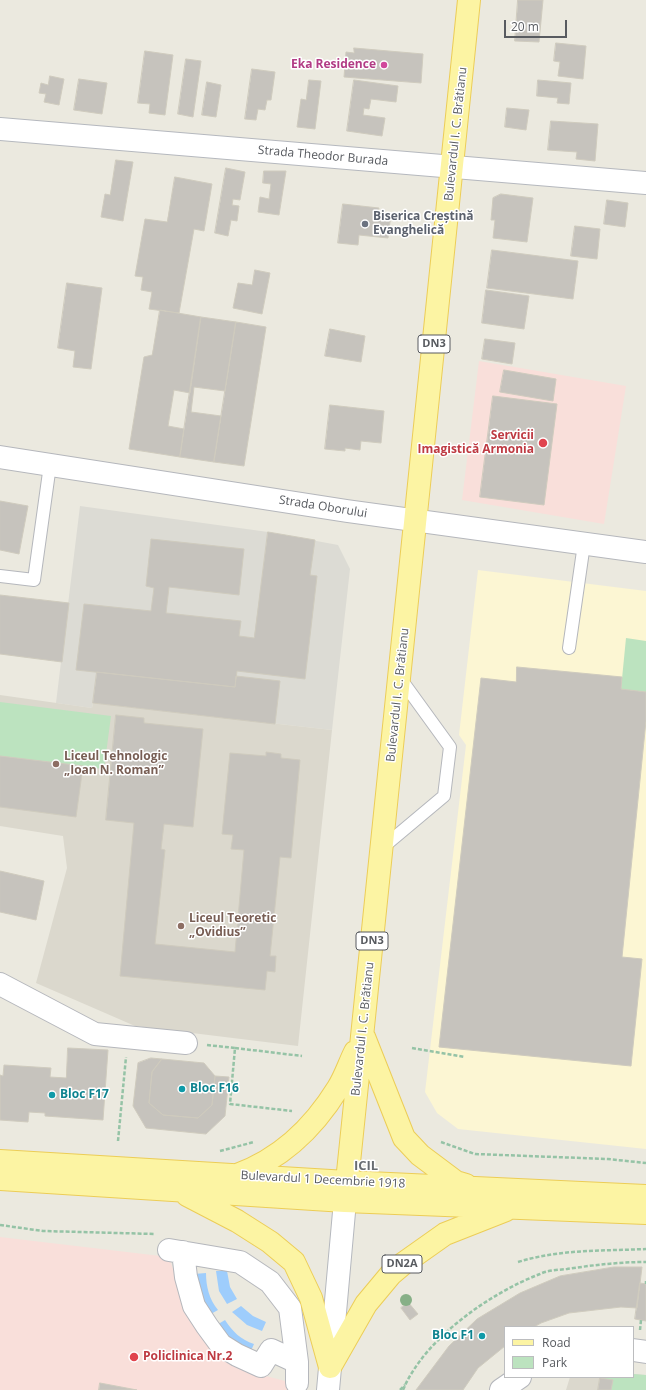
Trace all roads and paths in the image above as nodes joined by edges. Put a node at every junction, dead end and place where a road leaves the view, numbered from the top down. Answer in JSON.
{"nodes":[{"id":1,"x":469,"y":0,"type":"edge"},
{"id":2,"x":0,"y":129,"type":"edge"},
{"id":3,"x":452,"y":167,"type":"junction"},
{"id":4,"x":646,"y":183,"type":"edge"},
{"id":5,"x":0,"y":457,"type":"edge"},
{"id":6,"x":50,"y":465,"type":"junction"},
{"id":7,"x":415,"y":521,"type":"junction"},
{"id":8,"x":584,"y":544,"type":"junction"},
{"id":9,"x":646,"y":552,"type":"edge"},
{"id":10,"x":0,"y":576,"type":"edge"},
{"id":11,"x":569,"y":648,"type":"dead end"},
{"id":12,"x":400,"y":678,"type":"junction"},
{"id":13,"x":382,"y":848,"type":"junction"},
{"id":14,"x":0,"y":984,"type":"edge"},
{"id":15,"x":363,"y":1035,"type":"junction"},
{"id":16,"x":128,"y":1037,"type":"junction"},
{"id":17,"x":186,"y":1043,"type":"joint"},
{"id":18,"x":236,"y":1048,"type":"junction"},
{"id":19,"x":412,"y":1048,"type":"dead end"},
{"id":20,"x":302,"y":1056,"type":"dead end"},
{"id":21,"x":465,"y":1057,"type":"dead end"},
{"id":22,"x":292,"y":1111,"type":"dead end"},
{"id":23,"x":260,"y":1140,"type":"dead end"},
{"id":24,"x":436,"y":1140,"type":"dead end"},
{"id":25,"x":118,"y":1141,"type":"dead end"},
{"id":26,"x":218,"y":1152,"type":"dead end"},
{"id":27,"x":0,"y":1161,"type":"edge"},
{"id":28,"x":646,"y":1163,"type":"edge"},
{"id":29,"x":235,"y":1176,"type":"junction"},
{"id":30,"x":0,"y":1179,"type":"edge"},
{"id":31,"x":475,"y":1188,"type":"junction"},
{"id":32,"x":178,"y":1191,"type":"junction"},
{"id":33,"x":346,"y":1192,"type":"junction"},
{"id":34,"x":646,"y":1196,"type":"edge"},
{"id":35,"x":514,"y":1207,"type":"junction"},
{"id":36,"x":646,"y":1213,"type":"edge"},
{"id":37,"x":0,"y":1226,"type":"edge"},
{"id":38,"x":170,"y":1245,"type":"junction"},
{"id":39,"x":646,"y":1249,"type":"edge"},
{"id":40,"x":518,"y":1262,"type":"dead end"},
{"id":41,"x":646,"y":1262,"type":"edge"},
{"id":42,"x":434,"y":1331,"type":"dead end"},
{"id":43,"x":439,"y":1338,"type":"junction"},
{"id":44,"x":634,"y":1350,"type":"edge"},
{"id":45,"x":646,"y":1352,"type":"edge"},
{"id":46,"x":297,"y":1362,"type":"junction"},
{"id":47,"x":330,"y":1367,"type":"junction"},
{"id":48,"x":519,"y":1378,"type":"edge"},
{"id":49,"x":297,"y":1383,"type":"dead end"},
{"id":50,"x":406,"y":1383,"type":"junction"},
{"id":51,"x":328,"y":1390,"type":"edge"},
{"id":52,"x":400,"y":1390,"type":"edge"},
{"id":53,"x":404,"y":1390,"type":"edge"},
{"id":54,"x":501,"y":1390,"type":"edge"}],
"edges":[{"from":1,"to":3,"type":"main road","name":"Bulevardul I. C. Brătianu","number":"DN3"},
{"from":2,"to":3,"type":"street","name":"Strada Theodor Burada"},
{"from":3,"to":4,"type":"street","name":"Strada Theodor Burada"},
{"from":3,"to":7,"type":"main road","name":"Bulevardul I. C. Brătianu","number":"DN3"},
{"from":5,"to":6,"type":"street","name":"Strada Oborului"},
{"from":6,"to":7,"type":"street","name":"Strada Oborului"},
{"from":6,"to":10,"type":"lane"},
{"from":7,"to":8,"type":"street","name":"Strada Oborului"},
{"from":7,"to":12,"type":"main road","name":"Bulevardul I. C. Brătianu","number":"DN3"},
{"from":8,"to":9,"type":"street","name":"Strada Oborului"},
{"from":8,"to":11,"type":"lane"},
{"from":12,"to":13,"type":"main road","name":"Bulevardul I. C. Brătianu","number":"DN3"},
{"from":12,"to":13,"type":"lane"},
{"from":13,"to":15,"type":"main road","name":"Bulevardul I. C. Brătianu","number":"DN3"},
{"from":14,"to":16,"type":"street"},
{"from":15,"to":29,"type":"main road"},
{"from":15,"to":31,"type":"main road"},
{"from":15,"to":33,"type":"main road","name":"Bulevardul I. C. Brătianu","number":"DN3"},
{"from":16,"to":17,"type":"street"},
{"from":16,"to":25,"type":"path"},
{"from":17,"to":18,"type":"path"},
{"from":18,"to":20,"type":"path"},
{"from":18,"to":22,"type":"path"},
{"from":19,"to":21,"type":"path"},
{"from":23,"to":26,"type":"path"},
{"from":24,"to":28,"type":"path"},
{"from":27,"to":29,"type":"main road","name":"Bulevardul 1 Decembrie 1918"},
{"from":29,"to":33,"type":"main road","name":"Bulevardul 1 Decembrie 1918"},
{"from":30,"to":32,"type":"main road","name":"Bulevardul 1 Decembrie 1918"},
{"from":31,"to":33,"type":"main road","name":"Bulevardul 1 Decembrie 1918"},
{"from":31,"to":34,"type":"main road","name":"Bulevardul 1 Decembrie 1918"},
{"from":32,"to":33,"type":"main road","name":"Bulevardul 1 Decembrie 1918"},
{"from":32,"to":47,"type":"main road"},
{"from":33,"to":35,"type":"main road","name":"Bulevardul 1 Decembrie 1918","number":"DN2A"},
{"from":33,"to":47,"type":"street","name":"Bulevardul I. C. Brătianu","number":"DN3"},
{"from":35,"to":36,"type":"main road","name":"Bulevardul 1 Decembrie 1918","number":"DN2A"},
{"from":35,"to":47,"type":"main road","number":"DN2A"},
{"from":37,"to":38,"type":"path"},
{"from":38,"to":46,"type":"street"},
{"from":38,"to":46,"type":"street"},
{"from":39,"to":40,"type":"path"},
{"from":41,"to":43,"type":"path"},
{"from":42,"to":43,"type":"path"},
{"from":43,"to":50,"type":"path"},
{"from":44,"to":45,"type":"street"},
{"from":46,"to":49,"type":"street"},
{"from":47,"to":51,"type":"street","name":"Bulevardul I. C. Brătianu","number":"DN3"},
{"from":48,"to":54,"type":"street"},
{"from":50,"to":52,"type":"path"},
{"from":50,"to":53,"type":"path"}]}
